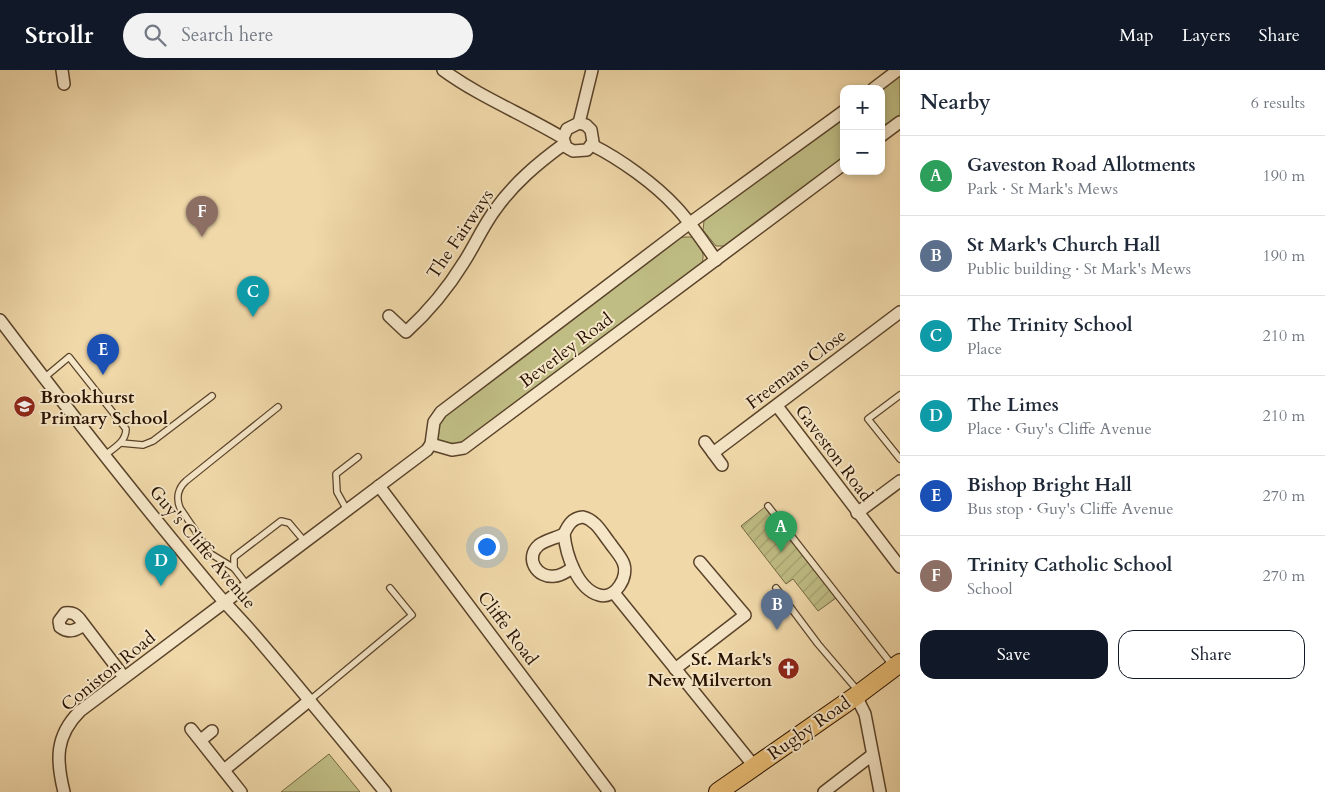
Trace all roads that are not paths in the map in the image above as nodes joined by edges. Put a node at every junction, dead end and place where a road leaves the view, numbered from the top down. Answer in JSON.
{"nodes":[{"id":1,"x":62,"y":70,"type":"edge"},
{"id":2,"x":443,"y":70,"type":"edge"},
{"id":3,"x":592,"y":70,"type":"edge"},
{"id":4,"x":898,"y":70,"type":"edge"},
{"id":5,"x":64,"y":84,"type":"dead end"},
{"id":6,"x":878,"y":85,"type":"edge"},
{"id":7,"x":840,"y":114,"type":"edge"},
{"id":8,"x":900,"y":122,"type":"edge"},
{"id":9,"x":579,"y":123,"type":"junction"},
{"id":10,"x":885,"y":133,"type":"edge"},
{"id":11,"x":563,"y":141,"type":"junction"},
{"id":12,"x":592,"y":145,"type":"junction"},
{"id":13,"x":840,"y":167,"type":"edge"},
{"id":14,"x":690,"y":224,"type":"junction"},
{"id":15,"x":716,"y":260,"type":"junction"},
{"id":16,"x":900,"y":312,"type":"edge"},
{"id":17,"x":389,"y":316,"type":"dead end"},
{"id":18,"x":0,"y":320,"type":"edge"},
{"id":19,"x":44,"y":378,"type":"junction"},
{"id":20,"x":900,"y":395,"type":"edge"},
{"id":21,"x":212,"y":396,"type":"dead end"},
{"id":22,"x":777,"y":406,"type":"junction"},
{"id":23,"x":278,"y":407,"type":"dead end"},
{"id":24,"x":706,"y":442,"type":"dead end"},
{"id":25,"x":120,"y":443,"type":"junction"},
{"id":26,"x":431,"y":444,"type":"junction"},
{"id":27,"x":713,"y":453,"type":"junction"},
{"id":28,"x":104,"y":455,"type":"junction"},
{"id":29,"x":358,"y":457,"type":"dead end"},
{"id":30,"x":900,"y":459,"type":"edge"},
{"id":31,"x":722,"y":465,"type":"dead end"},
{"id":32,"x":900,"y":481,"type":"edge"},
{"id":33,"x":379,"y":486,"type":"junction"},
{"id":34,"x":768,"y":506,"type":"dead end"},
{"id":35,"x":347,"y":510,"type":"junction"},
{"id":36,"x":858,"y":513,"type":"junction"},
{"id":37,"x":564,"y":534,"type":"junction"},
{"id":38,"x":305,"y":542,"type":"junction"},
{"id":39,"x":700,"y":562,"type":"dead end"},
{"id":40,"x":234,"y":568,"type":"junction"},
{"id":41,"x":573,"y":568,"type":"junction"},
{"id":42,"x":900,"y":568,"type":"edge"},
{"id":43,"x":247,"y":585,"type":"junction"},
{"id":44,"x":390,"y":588,"type":"dead end"},
{"id":45,"x":776,"y":588,"type":"dead end"},
{"id":46,"x":614,"y":593,"type":"junction"},
{"id":47,"x":225,"y":601,"type":"junction"},
{"id":48,"x":84,"y":624,"type":"dead end"},
{"id":49,"x":897,"y":665,"type":"edge"},
{"id":50,"x":675,"y":669,"type":"junction"},
{"id":51,"x":124,"y":677,"type":"junction"},
{"id":52,"x":858,"y":694,"type":"junction"},
{"id":53,"x":310,"y":700,"type":"junction"},
{"id":54,"x":191,"y":729,"type":"dead end"},
{"id":55,"x":212,"y":731,"type":"dead end"},
{"id":56,"x":200,"y":740,"type":"junction"},
{"id":57,"x":872,"y":755,"type":"junction"},
{"id":58,"x":754,"y":766,"type":"junction"},
{"id":59,"x":224,"y":770,"type":"junction"},
{"id":60,"x":607,"y":791,"type":"edge"},
{"id":61,"x":64,"y":792,"type":"edge"},
{"id":62,"x":241,"y":792,"type":"edge"},
{"id":63,"x":385,"y":792,"type":"edge"},
{"id":64,"x":718,"y":792,"type":"edge"},
{"id":65,"x":824,"y":792,"type":"edge"},
{"id":66,"x":880,"y":792,"type":"edge"}],
"edges":[{"from":1,"to":5,"type":"street"},
{"from":2,"to":11,"type":"street"},
{"from":3,"to":9,"type":"street"},
{"from":4,"to":6,"type":"street"},
{"from":7,"to":14,"type":"street","name":"Beverley Road"},
{"from":8,"to":10,"type":"street"},
{"from":9,"to":11,"type":"street","name":"The Fairways"},
{"from":9,"to":12,"type":"street"},
{"from":11,"to":12,"type":"street"},
{"from":11,"to":17,"type":"street","name":"The Fairways"},
{"from":12,"to":14,"type":"street"},
{"from":13,"to":15,"type":"street","name":"Beverley Road"},
{"from":14,"to":15,"type":"street"},
{"from":14,"to":26,"type":"street","name":"Beverley Road"},
{"from":15,"to":26,"type":"street","name":"Beverley Road"},
{"from":16,"to":22,"type":"street","name":"Freemans Close"},
{"from":18,"to":19,"type":"street","name":"Guy's Cliffe Avenue"},
{"from":19,"to":25,"type":"lane"},
{"from":19,"to":28,"type":"street","name":"Guy's Cliffe Avenue"},
{"from":20,"to":30,"type":"lane"},
{"from":21,"to":25,"type":"lane"},
{"from":22,"to":27,"type":"street","name":"Freemans Close"},
{"from":22,"to":36,"type":"street","name":"Gaveston Road"},
{"from":23,"to":40,"type":"lane"},
{"from":24,"to":27,"type":"street"},
{"from":25,"to":28,"type":"lane"},
{"from":26,"to":33,"type":"street"},
{"from":27,"to":31,"type":"street"},
{"from":28,"to":47,"type":"street","name":"Guy's Cliffe Avenue"},
{"from":29,"to":35,"type":"lane"},
{"from":32,"to":36,"type":"street"},
{"from":33,"to":35,"type":"street"},
{"from":33,"to":60,"type":"street","name":"Cliffe Road"},
{"from":34,"to":49,"type":"lane"},
{"from":35,"to":38,"type":"street"},
{"from":36,"to":42,"type":"street","name":"Gaveston Road"},
{"from":37,"to":41,"type":"street"},
{"from":37,"to":41,"type":"street"},
{"from":37,"to":46,"type":"street"},
{"from":38,"to":40,"type":"lane"},
{"from":38,"to":43,"type":"street"},
{"from":39,"to":50,"type":"street"},
{"from":40,"to":43,"type":"lane"},
{"from":41,"to":46,"type":"street"},
{"from":43,"to":47,"type":"street"},
{"from":44,"to":53,"type":"lane"},
{"from":45,"to":52,"type":"lane"},
{"from":46,"to":50,"type":"street"},
{"from":47,"to":51,"type":"street","name":"Coniston Road"},
{"from":47,"to":53,"type":"street","name":"Guy's Cliffe Avenue"},
{"from":48,"to":51,"type":"street"},
{"from":49,"to":52,"type":"main road","name":"Rugby Road"},
{"from":50,"to":58,"type":"street"},
{"from":51,"to":61,"type":"street","name":"Coniston Road"},
{"from":52,"to":57,"type":"street"},
{"from":52,"to":58,"type":"main road","name":"Rugby Road"},
{"from":53,"to":59,"type":"street"},
{"from":53,"to":63,"type":"street","name":"Guy's Cliffe Avenue"},
{"from":54,"to":56,"type":"street"},
{"from":55,"to":56,"type":"street"},
{"from":56,"to":59,"type":"street"},
{"from":57,"to":65,"type":"street"},
{"from":57,"to":66,"type":"street"},
{"from":58,"to":64,"type":"main road","name":"Rugby Road"},
{"from":59,"to":62,"type":"street"}]}
